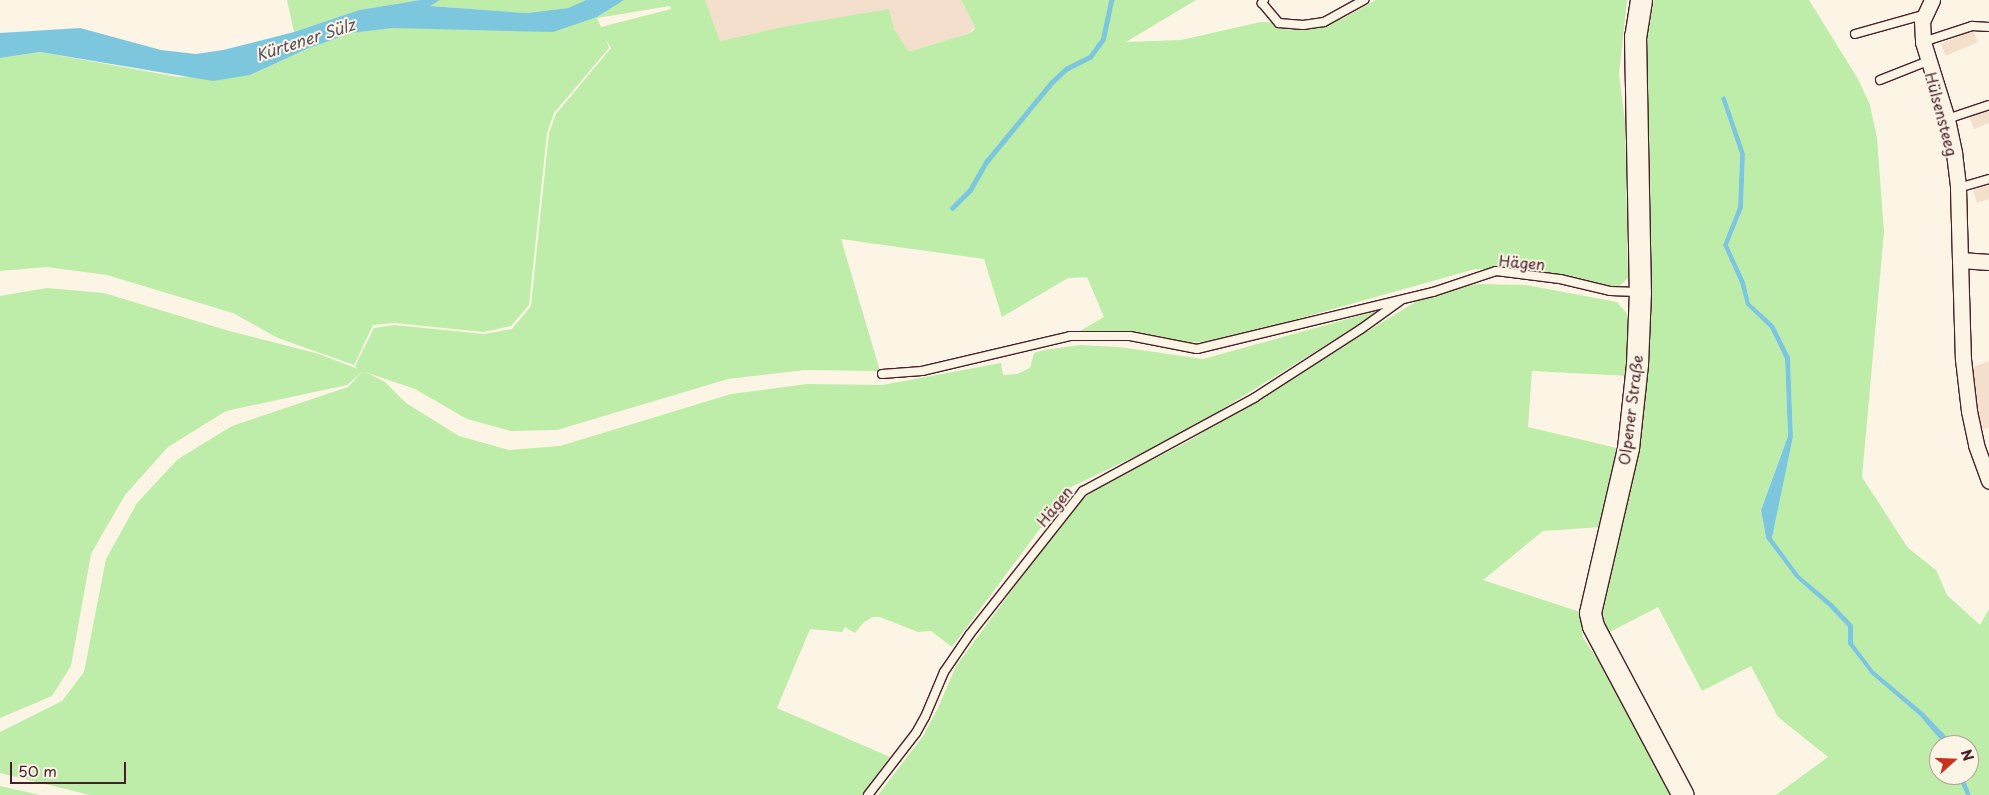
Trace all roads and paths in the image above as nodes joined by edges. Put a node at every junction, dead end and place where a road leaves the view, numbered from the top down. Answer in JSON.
{"nodes":[{"id":1,"x":1264,"y":0,"type":"edge"},
{"id":2,"x":1364,"y":0,"type":"edge"},
{"id":3,"x":1641,"y":0,"type":"edge"},
{"id":4,"x":1932,"y":0,"type":"edge"},
{"id":5,"x":1925,"y":14,"type":"junction"},
{"id":6,"x":1989,"y":27,"type":"edge"},
{"id":7,"x":1855,"y":34,"type":"dead end"},
{"id":8,"x":1923,"y":42,"type":"junction"},
{"id":9,"x":1928,"y":61,"type":"junction"},
{"id":10,"x":1880,"y":80,"type":"dead end"},
{"id":11,"x":1989,"y":105,"type":"edge"},
{"id":12,"x":1947,"y":119,"type":"junction"},
{"id":13,"x":1989,"y":179,"type":"edge"},
{"id":14,"x":1958,"y":188,"type":"junction"},
{"id":15,"x":1960,"y":260,"type":"junction"},
{"id":16,"x":1989,"y":262,"type":"edge"},
{"id":17,"x":1640,"y":292,"type":"junction"},
{"id":18,"x":1404,"y":299,"type":"junction"},
{"id":19,"x":882,"y":374,"type":"dead end"},
{"id":20,"x":1989,"y":481,"type":"edge"},
{"id":21,"x":868,"y":795,"type":"edge"},
{"id":22,"x":1683,"y":795,"type":"edge"}],
"edges":[{"from":1,"to":2,"type":"lane"},
{"from":3,"to":17,"type":"street","name":"Olpener Straße"},
{"from":4,"to":5,"type":"street","name":"Hülsensteeg"},
{"from":5,"to":7,"type":"lane"},
{"from":5,"to":8,"type":"street","name":"Hülsensteeg"},
{"from":6,"to":8,"type":"lane"},
{"from":8,"to":9,"type":"street","name":"Hülsensteeg"},
{"from":9,"to":10,"type":"lane"},
{"from":9,"to":12,"type":"street","name":"Hülsensteeg"},
{"from":11,"to":12,"type":"lane"},
{"from":12,"to":14,"type":"street","name":"Hülsensteeg"},
{"from":13,"to":14,"type":"lane"},
{"from":14,"to":15,"type":"street","name":"Hülsensteeg"},
{"from":15,"to":16,"type":"street"},
{"from":15,"to":20,"type":"street","name":"Hülsensteeg"},
{"from":17,"to":18,"type":"lane","name":"Hägen"},
{"from":17,"to":22,"type":"street","name":"Olpener Straße"},
{"from":18,"to":19,"type":"lane","name":"Hägen"},
{"from":18,"to":21,"type":"lane","name":"Hägen"}]}
